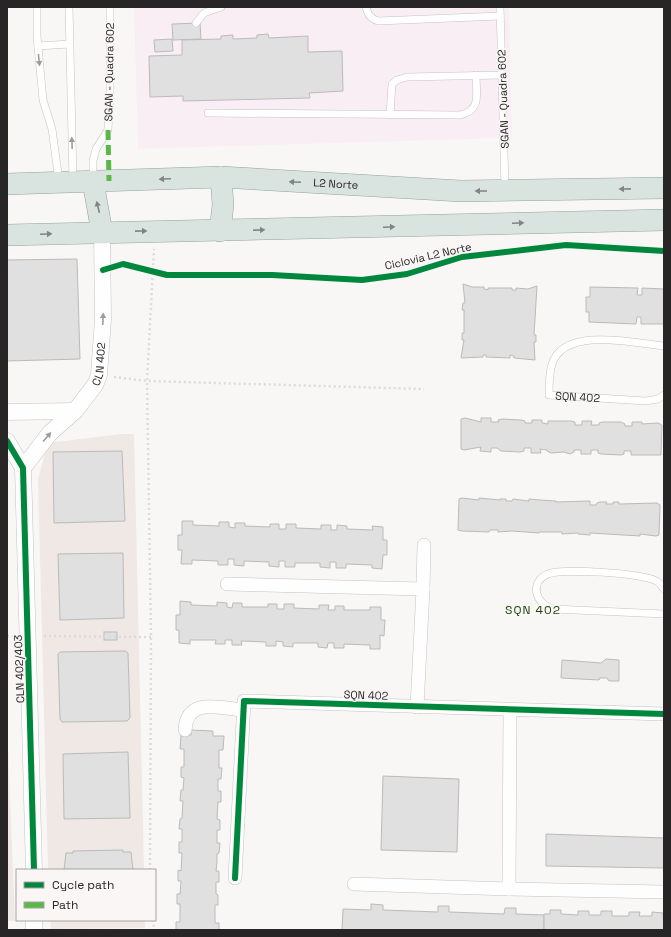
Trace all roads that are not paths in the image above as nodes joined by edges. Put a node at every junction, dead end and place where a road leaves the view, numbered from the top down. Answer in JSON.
{"nodes":[{"id":1,"x":37,"y":7,"type":"edge"},
{"id":2,"x":68,"y":7,"type":"edge"},
{"id":3,"x":110,"y":7,"type":"edge"},
{"id":4,"x":221,"y":7,"type":"edge"},
{"id":5,"x":366,"y":7,"type":"edge"},
{"id":6,"x":500,"y":7,"type":"edge"},
{"id":7,"x":500,"y":16,"type":"junction"},
{"id":8,"x":196,"y":22,"type":"dead end"},
{"id":9,"x":69,"y":44,"type":"junction"},
{"id":10,"x":38,"y":46,"type":"junction"},
{"id":11,"x":476,"y":75,"type":"junction"},
{"id":12,"x":502,"y":75,"type":"junction"},
{"id":13,"x":208,"y":113,"type":"dead end"},
{"id":14,"x":390,"y":115,"type":"junction"},
{"id":15,"x":221,"y":178,"type":"junction"},
{"id":16,"x":75,"y":182,"type":"junction"},
{"id":17,"x":7,"y":184,"type":"edge"},
{"id":18,"x":664,"y":188,"type":"edge"},
{"id":19,"x":505,"y":191,"type":"junction"},
{"id":20,"x":664,"y":220,"type":"edge"},
{"id":21,"x":102,"y":232,"type":"junction"},
{"id":22,"x":220,"y":232,"type":"junction"},
{"id":23,"x":7,"y":235,"type":"edge"},
{"id":24,"x":664,"y":346,"type":"edge"},
{"id":25,"x":664,"y":395,"type":"edge"},
{"id":26,"x":75,"y":411,"type":"junction"},
{"id":27,"x":7,"y":412,"type":"edge"},
{"id":28,"x":7,"y":441,"type":"edge"},
{"id":29,"x":23,"y":468,"type":"junction"},
{"id":30,"x":424,"y":545,"type":"dead end"},
{"id":31,"x":227,"y":584,"type":"dead end"},
{"id":32,"x":423,"y":589,"type":"junction"},
{"id":33,"x":664,"y":589,"type":"edge"},
{"id":34,"x":664,"y":614,"type":"edge"},
{"id":35,"x":417,"y":707,"type":"junction"},
{"id":36,"x":243,"y":710,"type":"junction"},
{"id":37,"x":510,"y":710,"type":"junction"},
{"id":38,"x":664,"y":714,"type":"edge"},
{"id":39,"x":185,"y":730,"type":"dead end"},
{"id":40,"x":34,"y":869,"type":"edge"},
{"id":41,"x":235,"y":878,"type":"dead end"},
{"id":42,"x":354,"y":884,"type":"dead end"},
{"id":43,"x":509,"y":889,"type":"junction"},
{"id":44,"x":664,"y":892,"type":"edge"}],
"edges":[{"from":1,"to":10,"type":"lane"},
{"from":2,"to":9,"type":"lane"},
{"from":3,"to":16,"type":"lane","name":"SGAN - Quadra 602"},
{"from":4,"to":8,"type":"lane"},
{"from":5,"to":7,"type":"lane"},
{"from":6,"to":7,"type":"lane","name":"SGAN - Quadra 602"},
{"from":7,"to":12,"type":"lane","name":"SGAN - Quadra 602"},
{"from":9,"to":10,"type":"lane"},
{"from":16,"to":9,"type":"lane","one_way":true},
{"from":10,"to":16,"type":"lane","one_way":true},
{"from":11,"to":12,"type":"lane"},
{"from":11,"to":14,"type":"lane"},
{"from":11,"to":14,"type":"lane"},
{"from":12,"to":19,"type":"lane","name":"SGAN - Quadra 602"},
{"from":13,"to":14,"type":"lane"},
{"from":15,"to":16,"type":"main road","name":"L2 Norte","one_way":true},
{"from":19,"to":15,"type":"main road","name":"L2 Norte","one_way":true},
{"from":15,"to":22,"type":"main road"},
{"from":16,"to":17,"type":"main road","name":"L2 Norte"},
{"from":21,"to":16,"type":"main road","one_way":true},
{"from":18,"to":19,"type":"main road","name":"L2 Norte","one_way":true},
{"from":22,"to":20,"type":"main road","one_way":true},
{"from":21,"to":22,"type":"main road","one_way":true},
{"from":23,"to":21,"type":"main road","one_way":true},
{"from":26,"to":21,"type":"street","name":"CLN 402","one_way":true},
{"from":24,"to":25,"type":"lane","name":"SQN 402"},
{"from":26,"to":27,"type":"street"},
{"from":29,"to":26,"type":"street","name":"CLN 402","one_way":true},
{"from":28,"to":29,"type":"street"},
{"from":29,"to":40,"type":"street","name":"CLN 402/403"},
{"from":30,"to":32,"type":"street"},
{"from":31,"to":32,"type":"street"},
{"from":32,"to":35,"type":"street"},
{"from":33,"to":34,"type":"lane"},
{"from":35,"to":36,"type":"street","name":"SQN 402"},
{"from":35,"to":37,"type":"street","name":"SQN 402"},
{"from":36,"to":39,"type":"street"},
{"from":36,"to":41,"type":"street"},
{"from":37,"to":38,"type":"street","name":"SQN 402"},
{"from":37,"to":43,"type":"street"},
{"from":42,"to":43,"type":"street"},
{"from":43,"to":44,"type":"street"}]}
